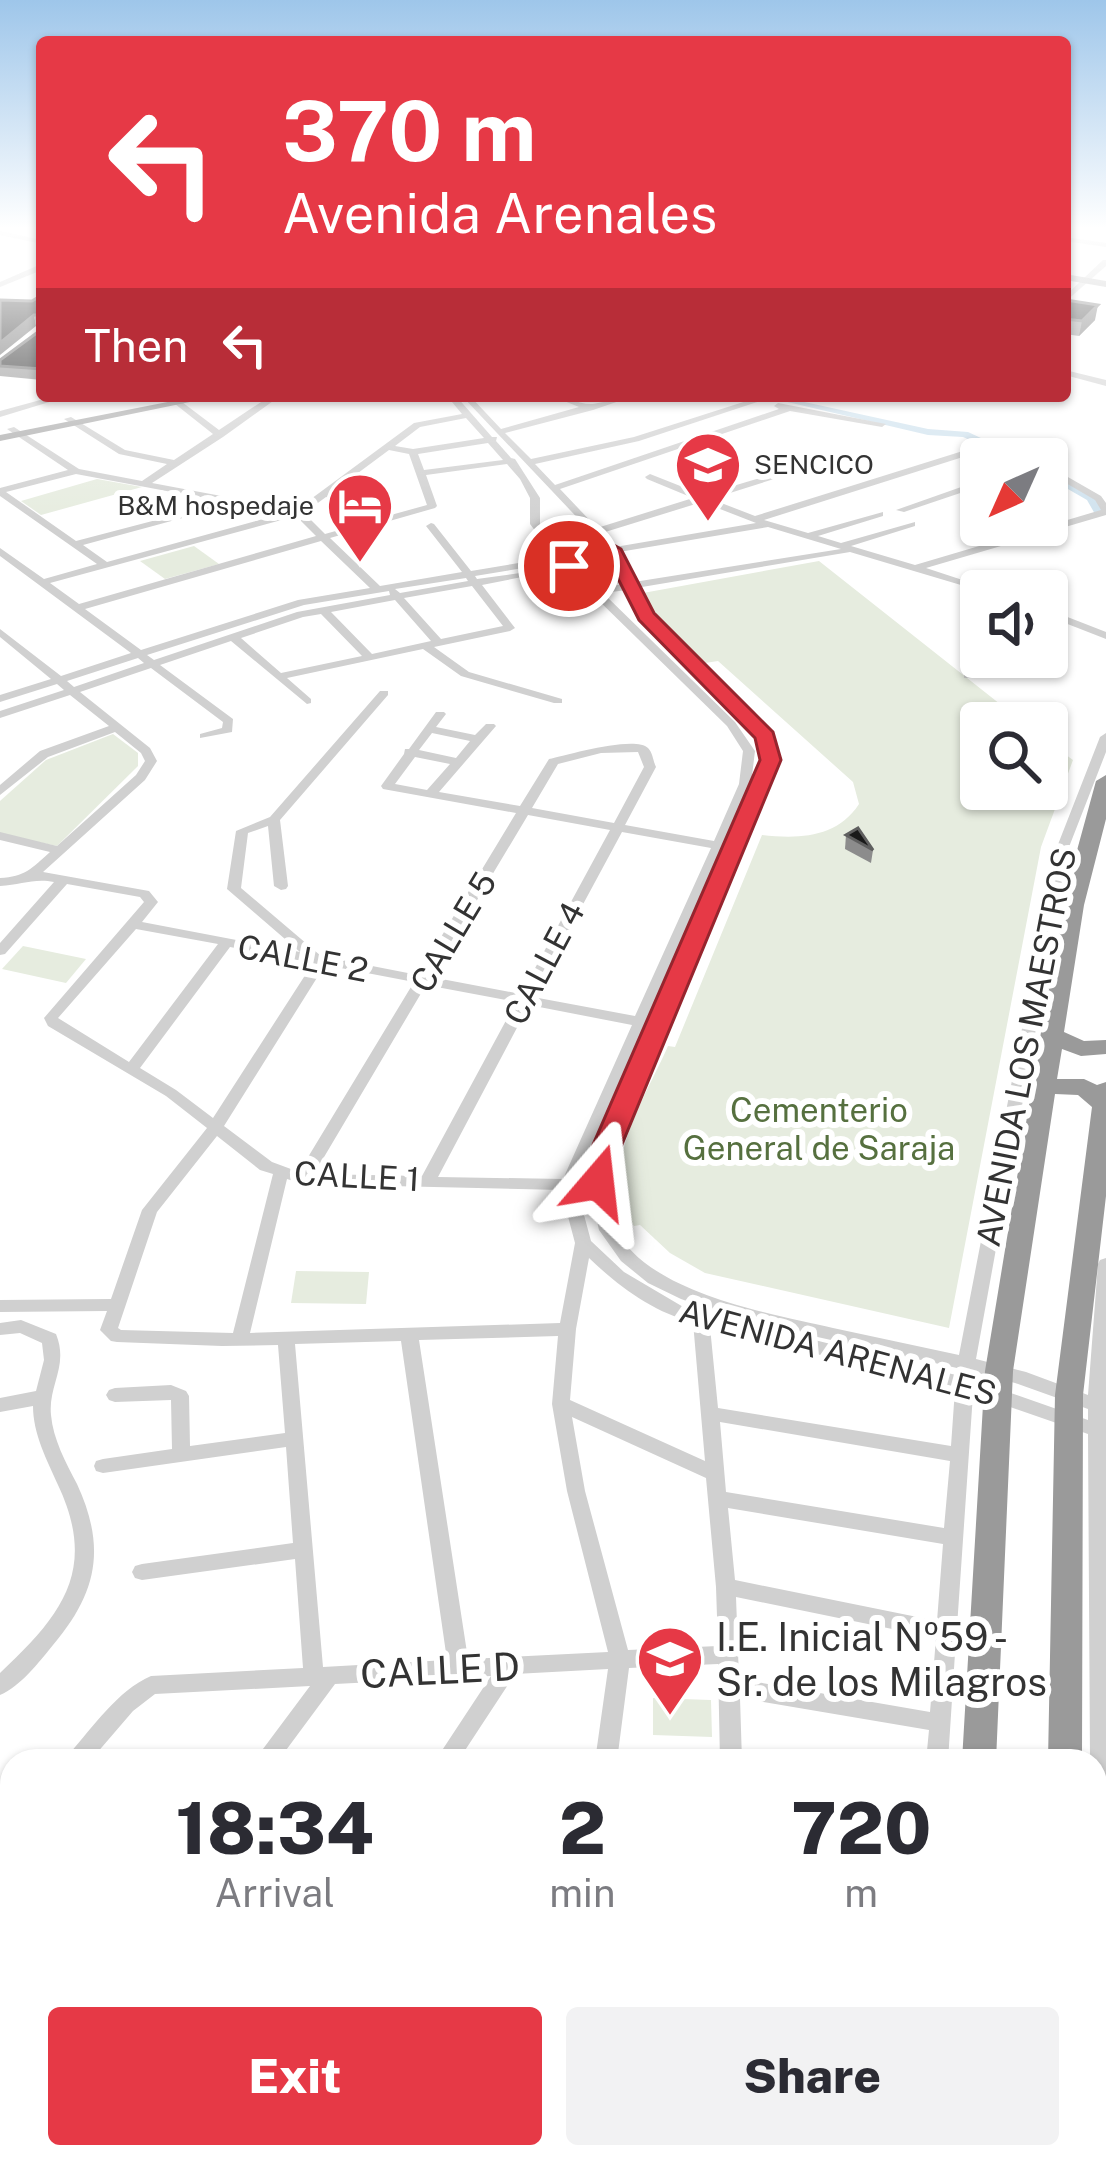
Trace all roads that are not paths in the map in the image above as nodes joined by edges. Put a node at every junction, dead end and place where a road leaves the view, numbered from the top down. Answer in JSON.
{"nodes":[{"id":1,"x":1071,"y":374,"type":"edge"},
{"id":2,"x":1106,"y":383,"type":"edge"},
{"id":3,"x":43,"y":402,"type":"edge"},
{"id":4,"x":158,"y":402,"type":"edge"},
{"id":5,"x":181,"y":402,"type":"edge"},
{"id":6,"x":267,"y":402,"type":"edge"},
{"id":7,"x":457,"y":402,"type":"edge"},
{"id":8,"x":471,"y":402,"type":"edge"},
{"id":9,"x":573,"y":402,"type":"edge"},
{"id":10,"x":610,"y":402,"type":"edge"},
{"id":11,"x":745,"y":402,"type":"edge"},
{"id":12,"x":768,"y":402,"type":"edge"},
{"id":13,"x":590,"y":408,"type":"junction"},
{"id":14,"x":787,"y":409,"type":"junction"},
{"id":15,"x":0,"y":414,"type":"edge"},
{"id":16,"x":470,"y":416,"type":"junction"},
{"id":17,"x":72,"y":421,"type":"junction"},
{"id":18,"x":882,"y":424,"type":"dead end"},
{"id":19,"x":7,"y":434,"type":"edge"},
{"id":20,"x":220,"y":435,"type":"junction"},
{"id":21,"x":498,"y":435,"type":"junction"},
{"id":22,"x":391,"y":447,"type":"junction"},
{"id":23,"x":412,"y":452,"type":"junction"},
{"id":24,"x":960,"y":455,"type":"edge"},
{"id":25,"x":834,"y":457,"type":"dead end"},
{"id":26,"x":512,"y":461,"type":"junction"},
{"id":27,"x":532,"y":462,"type":"junction"},
{"id":28,"x":176,"y":464,"type":"junction"},
{"id":29,"x":76,"y":470,"type":"junction"},
{"id":30,"x":422,"y":473,"type":"junction"},
{"id":31,"x":650,"y":477,"type":"dead end"},
{"id":32,"x":1068,"y":480,"type":"edge"},
{"id":33,"x":142,"y":485,"type":"junction"},
{"id":34,"x":960,"y":490,"type":"edge"},
{"id":35,"x":0,"y":491,"type":"edge"},
{"id":36,"x":559,"y":492,"type":"junction"},
{"id":37,"x":325,"y":494,"type":"junction"},
{"id":38,"x":698,"y":496,"type":"junction"},
{"id":39,"x":535,"y":498,"type":"junction"},
{"id":40,"x":237,"y":502,"type":"junction"},
{"id":41,"x":902,"y":509,"type":"dead end"},
{"id":42,"x":1106,"y":511,"type":"edge"},
{"id":43,"x":298,"y":513,"type":"junction"},
{"id":44,"x":880,"y":514,"type":"dead end"},
{"id":45,"x":755,"y":520,"type":"junction"},
{"id":46,"x":1068,"y":520,"type":"edge"},
{"id":47,"x":378,"y":521,"type":"junction"},
{"id":48,"x":770,"y":524,"type":"junction"},
{"id":49,"x":912,"y":524,"type":"dead end"},
{"id":50,"x":431,"y":526,"type":"dead end"},
{"id":51,"x":595,"y":532,"type":"junction"},
{"id":52,"x":326,"y":536,"type":"junction"},
{"id":53,"x":808,"y":536,"type":"junction"},
{"id":54,"x":75,"y":544,"type":"junction"},
{"id":55,"x":840,"y":546,"type":"junction"},
{"id":56,"x":981,"y":546,"type":"edge"},
{"id":57,"x":854,"y":550,"type":"junction"},
{"id":58,"x":0,"y":551,"type":"edge"},
{"id":59,"x":615,"y":554,"type":"junction"},
{"id":60,"x":6,"y":561,"type":"edge"},
{"id":61,"x":565,"y":562,"type":"junction"},
{"id":62,"x":105,"y":566,"type":"junction"},
{"id":63,"x":916,"y":568,"type":"junction"},
{"id":64,"x":468,"y":577,"type":"junction"},
{"id":65,"x":960,"y":581,"type":"edge"},
{"id":66,"x":43,"y":582,"type":"junction"},
{"id":67,"x":630,"y":586,"type":"junction"},
{"id":68,"x":387,"y":590,"type":"junction"},
{"id":69,"x":593,"y":592,"type":"junction"},
{"id":70,"x":77,"y":608,"type":"junction"},
{"id":71,"x":322,"y":609,"type":"junction"},
{"id":72,"x":1068,"y":621,"type":"edge"},
{"id":73,"x":0,"y":632,"type":"edge"},
{"id":74,"x":232,"y":636,"type":"junction"},
{"id":75,"x":1103,"y":637,"type":"edge"},
{"id":76,"x":433,"y":646,"type":"junction"},
{"id":77,"x":22,"y":649,"type":"junction"},
{"id":78,"x":140,"y":654,"type":"junction"},
{"id":79,"x":0,"y":656,"type":"edge"},
{"id":80,"x":370,"y":658,"type":"junction"},
{"id":81,"x":152,"y":663,"type":"junction"},
{"id":82,"x":282,"y":676,"type":"junction"},
{"id":83,"x":58,"y":679,"type":"junction"},
{"id":84,"x":70,"y":689,"type":"junction"},
{"id":85,"x":384,"y":693,"type":"dead end"},
{"id":86,"x":0,"y":699,"type":"edge"},
{"id":87,"x":307,"y":701,"type":"dead end"},
{"id":88,"x":440,"y":714,"type":"dead end"},
{"id":89,"x":0,"y":715,"type":"edge"},
{"id":90,"x":544,"y":715,"type":"dead end"},
{"id":91,"x":490,"y":726,"type":"dead end"},
{"id":92,"x":118,"y":727,"type":"junction"},
{"id":93,"x":429,"y":729,"type":"junction"},
{"id":94,"x":204,"y":736,"type":"dead end"},
{"id":95,"x":1106,"y":736,"type":"edge"},
{"id":96,"x":476,"y":739,"type":"junction"},
{"id":97,"x":642,"y":748,"type":"joint"},
{"id":98,"x":410,"y":752,"type":"junction"},
{"id":99,"x":455,"y":761,"type":"junction"},
{"id":100,"x":1106,"y":781,"type":"edge"},
{"id":101,"x":0,"y":791,"type":"edge"},
{"id":102,"x":429,"y":795,"type":"junction"},
{"id":103,"x":526,"y":813,"type":"junction"},
{"id":104,"x":274,"y":820,"type":"junction"},
{"id":105,"x":616,"y":828,"type":"junction"},
{"id":106,"x":0,"y":836,"type":"edge"},
{"id":107,"x":717,"y":845,"type":"junction"},
{"id":108,"x":60,"y":850,"type":"junction"},
{"id":109,"x":33,"y":874,"type":"junction"},
{"id":110,"x":64,"y":879,"type":"junction"},
{"id":111,"x":0,"y":882,"type":"edge"},
{"id":112,"x":281,"y":886,"type":"dead end"},
{"id":113,"x":133,"y":924,"type":"junction"},
{"id":114,"x":226,"y":943,"type":"junction"},
{"id":115,"x":0,"y":951,"type":"edge"},
{"id":116,"x":320,"y":962,"type":"junction"},
{"id":117,"x":424,"y":980,"type":"junction"},
{"id":118,"x":525,"y":999,"type":"junction"},
{"id":119,"x":640,"y":1022,"type":"junction"},
{"id":120,"x":658,"y":1026,"type":"junction"},
{"id":121,"x":1052,"y":1035,"type":"junction"},
{"id":122,"x":1106,"y":1047,"type":"edge"},
{"id":123,"x":131,"y":1068,"type":"junction"},
{"id":124,"x":1044,"y":1086,"type":"junction"},
{"id":125,"x":1106,"y":1090,"type":"edge"},
{"id":126,"x":1105,"y":1104,"type":"edge"},
{"id":127,"x":214,"y":1128,"type":"junction"},
{"id":128,"x":281,"y":1173,"type":"junction"},
{"id":129,"x":303,"y":1179,"type":"junction"},
{"id":130,"x":428,"y":1180,"type":"junction"},
{"id":131,"x":568,"y":1185,"type":"junction"},
{"id":132,"x":583,"y":1243,"type":"junction"},
{"id":133,"x":1106,"y":1264,"type":"edge"},
{"id":134,"x":113,"y":1305,"type":"junction"},
{"id":135,"x":0,"y":1306,"type":"edge"},
{"id":136,"x":701,"y":1321,"type":"junction"},
{"id":137,"x":0,"y":1329,"type":"edge"},
{"id":138,"x":567,"y":1329,"type":"junction"},
{"id":139,"x":409,"y":1333,"type":"junction"},
{"id":140,"x":286,"y":1338,"type":"junction"},
{"id":141,"x":240,"y":1340,"type":"junction"},
{"id":142,"x":965,"y":1373,"type":"junction"},
{"id":143,"x":998,"y":1383,"type":"junction"},
{"id":144,"x":115,"y":1395,"type":"dead end"},
{"id":145,"x":42,"y":1397,"type":"junction"},
{"id":146,"x":561,"y":1404,"type":"junction"},
{"id":147,"x":0,"y":1405,"type":"edge"},
{"id":148,"x":1068,"y":1406,"type":"junction"},
{"id":149,"x":711,"y":1414,"type":"junction"},
{"id":150,"x":1103,"y":1419,"type":"edge"},
{"id":151,"x":294,"y":1439,"type":"junction"},
{"id":152,"x":182,"y":1455,"type":"junction"},
{"id":153,"x":958,"y":1455,"type":"junction"},
{"id":154,"x":103,"y":1466,"type":"dead end"},
{"id":155,"x":716,"y":1474,"type":"junction"},
{"id":156,"x":717,"y":1498,"type":"junction"},
{"id":157,"x":954,"y":1538,"type":"junction"},
{"id":158,"x":304,"y":1549,"type":"junction"},
{"id":159,"x":142,"y":1572,"type":"dead end"},
{"id":160,"x":1103,"y":1572,"type":"edge"},
{"id":161,"x":726,"y":1587,"type":"junction"},
{"id":162,"x":949,"y":1632,"type":"junction"},
{"id":163,"x":729,"y":1654,"type":"junction"},
{"id":164,"x":620,"y":1660,"type":"junction"},
{"id":165,"x":509,"y":1666,"type":"junction"},
{"id":166,"x":459,"y":1669,"type":"junction"},
{"id":167,"x":322,"y":1676,"type":"junction"},
{"id":168,"x":1103,"y":1681,"type":"edge"},
{"id":169,"x":0,"y":1687,"type":"edge"},
{"id":170,"x":729,"y":1687,"type":"junction"},
{"id":171,"x":940,"y":1723,"type":"junction"},
{"id":172,"x":88,"y":1749,"type":"edge"},
{"id":173,"x":273,"y":1749,"type":"edge"},
{"id":174,"x":454,"y":1749,"type":"edge"},
{"id":175,"x":608,"y":1749,"type":"edge"},
{"id":176,"x":731,"y":1749,"type":"edge"},
{"id":177,"x":938,"y":1749,"type":"edge"},
{"id":178,"x":980,"y":1749,"type":"edge"},
{"id":179,"x":1064,"y":1749,"type":"edge"},
{"id":180,"x":1104,"y":1749,"type":"edge"}],
"edges":[{"from":1,"to":2,"type":"street"},
{"from":3,"to":15,"type":"street"},
{"from":4,"to":17,"type":"main road"},
{"from":5,"to":20,"type":"street"},
{"from":6,"to":20,"type":"street"},
{"from":7,"to":16,"type":"street","name":"AVENIDA ARENALES"},
{"from":8,"to":21,"type":"street","name":"AVENIDA ARENALES"},
{"from":9,"to":13,"type":"street"},
{"from":10,"to":13,"type":"street"},
{"from":11,"to":27,"type":"street"},
{"from":12,"to":14,"type":"street"},
{"from":13,"to":21,"type":"street"},
{"from":14,"to":18,"type":"street"},
{"from":14,"to":36,"type":"street"},
{"from":16,"to":21,"type":"street","name":"AVENIDA ARENALES"},
{"from":16,"to":22,"type":"street"},
{"from":17,"to":19,"type":"main road"},
{"from":17,"to":28,"type":"street"},
{"from":19,"to":29,"type":"street"},
{"from":20,"to":28,"type":"street"},
{"from":21,"to":23,"type":"street"},
{"from":21,"to":26,"type":"street","name":"AVENIDA ARENALES"},
{"from":21,"to":27,"type":"street","name":"AVENIDA ARENALES"},
{"from":22,"to":23,"type":"street"},
{"from":22,"to":37,"type":"street"},
{"from":23,"to":30,"type":"street"},
{"from":24,"to":45,"type":"street"},
{"from":25,"to":38,"type":"street"},
{"from":26,"to":30,"type":"street"},
{"from":26,"to":39,"type":"street","name":"AVENIDA ARENALES"},
{"from":27,"to":36,"type":"street","name":"AVENIDA ARENALES"},
{"from":28,"to":33,"type":"street"},
{"from":29,"to":33,"type":"street"},
{"from":29,"to":35,"type":"street"},
{"from":30,"to":47,"type":"street"},
{"from":31,"to":38,"type":"street"},
{"from":32,"to":42,"type":"street"},
{"from":33,"to":40,"type":"street"},
{"from":34,"to":41,"type":"street"},
{"from":35,"to":54,"type":"street"},
{"from":36,"to":39,"type":"street"},
{"from":36,"to":51,"type":"street","name":"AVENIDA ARENALES"},
{"from":37,"to":43,"type":"street"},
{"from":37,"to":47,"type":"street"},
{"from":38,"to":45,"type":"street"},
{"from":38,"to":51,"type":"street"},
{"from":39,"to":61,"type":"street","name":"AVENIDA ARENALES"},
{"from":40,"to":43,"type":"street"},
{"from":40,"to":54,"type":"street"},
{"from":42,"to":46,"type":"street"},
{"from":43,"to":52,"type":"street"},
{"from":43,"to":62,"type":"street"},
{"from":44,"to":53,"type":"street"},
{"from":45,"to":48,"type":"street"},
{"from":47,"to":52,"type":"street"},
{"from":48,"to":53,"type":"street"},
{"from":48,"to":59,"type":"street"},
{"from":49,"to":55,"type":"street"},
{"from":50,"to":64,"type":"street"},
{"from":51,"to":59,"type":"street","name":"AVENIDA ARENALES"},
{"from":52,"to":68,"type":"street"},
{"from":52,"to":70,"type":"street"},
{"from":53,"to":55,"type":"street"},
{"from":54,"to":62,"type":"street"},
{"from":55,"to":57,"type":"street"},
{"from":56,"to":63,"type":"street"},
{"from":57,"to":63,"type":"street"},
{"from":57,"to":67,"type":"street"},
{"from":58,"to":60,"type":"street"},
{"from":59,"to":61,"type":"street"},
{"from":59,"to":67,"type":"street","name":"AVENIDA ARENALES"},
{"from":60,"to":66,"type":"street"},
{"from":61,"to":64,"type":"street"},
{"from":61,"to":69,"type":"street","name":"AVENIDA ARENALES"},
{"from":62,"to":66,"type":"street"},
{"from":63,"to":65,"type":"street"},
{"from":64,"to":68,"type":"street"},
{"from":64,"to":76,"type":"street"},
{"from":66,"to":70,"type":"street"},
{"from":67,"to":69,"type":"street"},
{"from":67,"to":120,"type":"street","name":"AVENIDA ARENALES"},
{"from":68,"to":71,"type":"street"},
{"from":68,"to":76,"type":"street"},
{"from":68,"to":78,"type":"street"},
{"from":69,"to":107,"type":"street","name":"AVENIDA ARENALES"},
{"from":70,"to":78,"type":"street"},
{"from":71,"to":74,"type":"street"},
{"from":71,"to":80,"type":"street"},
{"from":72,"to":75,"type":"street"},
{"from":73,"to":77,"type":"street"},
{"from":74,"to":81,"type":"street"},
{"from":74,"to":82,"type":"street"},
{"from":76,"to":80,"type":"street"},
{"from":76,"to":90,"type":"street"},
{"from":77,"to":79,"type":"street"},
{"from":77,"to":83,"type":"street"},
{"from":78,"to":81,"type":"street"},
{"from":78,"to":83,"type":"street"},
{"from":80,"to":82,"type":"street"},
{"from":81,"to":84,"type":"street"},
{"from":81,"to":94,"type":"street"},
{"from":82,"to":87,"type":"street"},
{"from":83,"to":84,"type":"street"},
{"from":83,"to":86,"type":"street"},
{"from":84,"to":89,"type":"street"},
{"from":84,"to":92,"type":"street"},
{"from":85,"to":104,"type":"street"},
{"from":88,"to":93,"type":"street"},
{"from":91,"to":96,"type":"street"},
{"from":92,"to":101,"type":"street"},
{"from":92,"to":108,"type":"street"},
{"from":93,"to":96,"type":"street"},
{"from":93,"to":98,"type":"street"},
{"from":95,"to":142,"type":"street","name":"AVENIDA LOS MAESTROS"},
{"from":96,"to":99,"type":"street"},
{"from":97,"to":103,"type":"street","name":"CALLE 5"},
{"from":97,"to":105,"type":"street","name":"CALLE 4"},
{"from":98,"to":99,"type":"street"},
{"from":98,"to":102,"type":"street"},
{"from":99,"to":102,"type":"street"},
{"from":100,"to":121,"type":"highway"},
{"from":102,"to":103,"type":"street"},
{"from":103,"to":105,"type":"street"},
{"from":103,"to":117,"type":"street","name":"CALLE 5"},
{"from":104,"to":112,"type":"street"},
{"from":104,"to":116,"type":"street"},
{"from":105,"to":107,"type":"street"},
{"from":105,"to":118,"type":"street","name":"CALLE 4"},
{"from":106,"to":108,"type":"street"},
{"from":107,"to":119,"type":"street","name":"AVENIDA ARENALES"},
{"from":108,"to":109,"type":"street"},
{"from":109,"to":110,"type":"street"},
{"from":109,"to":111,"type":"street"},
{"from":110,"to":113,"type":"street"},
{"from":110,"to":115,"type":"street"},
{"from":113,"to":114,"type":"street","name":"CALLE 2"},
{"from":113,"to":123,"type":"street","name":"CALLE 1"},
{"from":114,"to":116,"type":"street","name":"CALLE 2"},
{"from":114,"to":123,"type":"street"},
{"from":116,"to":117,"type":"street","name":"CALLE 2"},
{"from":116,"to":127,"type":"street"},
{"from":117,"to":118,"type":"street","name":"CALLE 2"},
{"from":117,"to":129,"type":"street","name":"CALLE 5"},
{"from":118,"to":119,"type":"street","name":"CALLE 2"},
{"from":118,"to":130,"type":"street","name":"CALLE 4"},
{"from":119,"to":120,"type":"street","name":"CALLE 2"},
{"from":119,"to":131,"type":"street","name":"AVENIDA ARENALES"},
{"from":120,"to":142,"type":"street","name":"AVENIDA ARENALES"},
{"from":121,"to":122,"type":"highway"},
{"from":121,"to":124,"type":"highway"},
{"from":123,"to":127,"type":"street","name":"CALLE 1"},
{"from":124,"to":126,"type":"highway"},
{"from":124,"to":143,"type":"highway"},
{"from":125,"to":126,"type":"highway"},
{"from":126,"to":148,"type":"highway"},
{"from":127,"to":128,"type":"street","name":"CALLE 1"},
{"from":127,"to":134,"type":"street"},
{"from":128,"to":129,"type":"street","name":"CALLE 1"},
{"from":128,"to":141,"type":"street"},
{"from":129,"to":130,"type":"street","name":"CALLE 1"},
{"from":130,"to":131,"type":"street","name":"CALLE 1"},
{"from":131,"to":132,"type":"street"},
{"from":132,"to":136,"type":"street","name":"AVENIDA ARENALES"},
{"from":132,"to":138,"type":"street"},
{"from":133,"to":150,"type":"street"},
{"from":134,"to":135,"type":"street"},
{"from":134,"to":141,"type":"street"},
{"from":136,"to":142,"type":"street","name":"AVENIDA ARENALES"},
{"from":136,"to":149,"type":"street"},
{"from":137,"to":145,"type":"street"},
{"from":138,"to":139,"type":"street"},
{"from":138,"to":146,"type":"street"},
{"from":139,"to":140,"type":"street"},
{"from":139,"to":166,"type":"street"},
{"from":140,"to":141,"type":"street"},
{"from":140,"to":151,"type":"street"},
{"from":142,"to":143,"type":"street","name":"AVENIDA ARENALES"},
{"from":142,"to":153,"type":"street","name":"AVENIDA LOS MAESTROS"},
{"from":143,"to":148,"type":"street","name":"AVENIDA ARENALES"},
{"from":143,"to":178,"type":"highway"},
{"from":144,"to":152,"type":"street"},
{"from":145,"to":147,"type":"street"},
{"from":145,"to":169,"type":"street"},
{"from":146,"to":155,"type":"street"},
{"from":146,"to":164,"type":"street"},
{"from":148,"to":150,"type":"street","name":"AVENIDA ARENALES"},
{"from":148,"to":179,"type":"highway"},
{"from":149,"to":153,"type":"street"},
{"from":149,"to":155,"type":"street"},
{"from":150,"to":160,"type":"street"},
{"from":151,"to":152,"type":"street"},
{"from":151,"to":158,"type":"street"},
{"from":152,"to":154,"type":"street"},
{"from":153,"to":157,"type":"street","name":"AVENIDA LOS MAESTROS"},
{"from":155,"to":156,"type":"street"},
{"from":156,"to":157,"type":"street"},
{"from":156,"to":161,"type":"street"},
{"from":157,"to":162,"type":"street","name":"AVENIDA LOS MAESTROS"},
{"from":158,"to":159,"type":"street"},
{"from":158,"to":167,"type":"street"},
{"from":160,"to":168,"type":"street"},
{"from":161,"to":162,"type":"street"},
{"from":161,"to":163,"type":"street"},
{"from":162,"to":171,"type":"street","name":"AVENIDA LOS MAESTROS"},
{"from":163,"to":164,"type":"street","name":"CALLE D"},
{"from":163,"to":170,"type":"street"},
{"from":164,"to":165,"type":"street","name":"CALLE D"},
{"from":164,"to":175,"type":"street"},
{"from":165,"to":166,"type":"street","name":"CALLE D"},
{"from":165,"to":174,"type":"street"},
{"from":166,"to":167,"type":"street","name":"CALLE D"},
{"from":167,"to":172,"type":"street","name":"CALLE D"},
{"from":167,"to":173,"type":"street"},
{"from":168,"to":180,"type":"street"},
{"from":170,"to":171,"type":"street"},
{"from":170,"to":176,"type":"street"},
{"from":171,"to":177,"type":"street","name":"AVENIDA LOS MAESTROS"}]}
